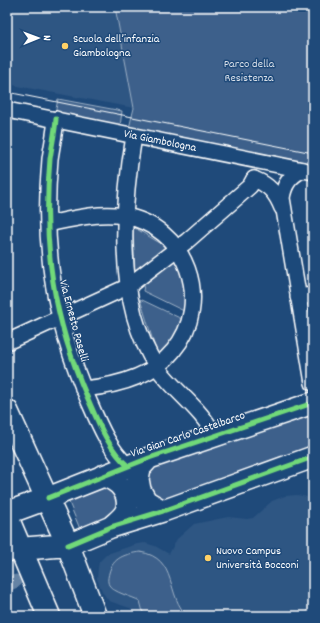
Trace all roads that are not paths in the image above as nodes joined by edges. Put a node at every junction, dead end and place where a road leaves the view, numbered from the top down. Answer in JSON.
{"nodes":[{"id":1,"x":7,"y":110,"type":"edge"},
{"id":2,"x":56,"y":119,"type":"junction"},
{"id":3,"x":134,"y":136,"type":"junction"},
{"id":4,"x":242,"y":157,"type":"junction"},
{"id":5,"x":307,"y":171,"type":"edge"},
{"id":6,"x":254,"y":179,"type":"junction"},
{"id":7,"x":282,"y":208,"type":"junction"},
{"id":8,"x":124,"y":216,"type":"junction"},
{"id":9,"x":48,"y":224,"type":"junction"},
{"id":10,"x":178,"y":248,"type":"junction"},
{"id":11,"x":127,"y":286,"type":"junction"},
{"id":12,"x":313,"y":295,"type":"edge"},
{"id":13,"x":298,"y":298,"type":"junction"},
{"id":14,"x":60,"y":319,"type":"junction"},
{"id":15,"x":7,"y":342,"type":"edge"},
{"id":16,"x":156,"y":366,"type":"junction"},
{"id":17,"x":313,"y":383,"type":"edge"},
{"id":18,"x":83,"y":389,"type":"junction"},
{"id":19,"x":313,"y":403,"type":"edge"},
{"id":20,"x":7,"y":411,"type":"edge"},
{"id":21,"x":214,"y":436,"type":"junction"},
{"id":22,"x":313,"y":457,"type":"edge"},
{"id":23,"x":149,"y":458,"type":"junction"},
{"id":24,"x":128,"y":466,"type":"junction"},
{"id":25,"x":102,"y":476,"type":"junction"},
{"id":26,"x":48,"y":498,"type":"junction"},
{"id":27,"x":163,"y":511,"type":"junction"},
{"id":28,"x":13,"y":512,"type":"edge"},
{"id":29,"x":111,"y":527,"type":"junction"},
{"id":30,"x":68,"y":545,"type":"junction"},
{"id":31,"x":14,"y":549,"type":"edge"},
{"id":32,"x":49,"y":616,"type":"edge"},
{"id":33,"x":95,"y":616,"type":"edge"}],
"edges":[{"from":1,"to":2,"type":"street","name":"Via Giambologna"},
{"from":2,"to":3,"type":"street","name":"Via Giambologna"},
{"from":2,"to":9,"type":"street","name":"Via Ernesto Paselli"},
{"from":3,"to":4,"type":"street","name":"Via Giambologna"},
{"from":3,"to":8,"type":"street"},
{"from":4,"to":5,"type":"street","name":"Via Giambologna"},
{"from":4,"to":6,"type":"street"},
{"from":5,"to":7,"type":"street"},
{"from":6,"to":7,"type":"street"},
{"from":6,"to":10,"type":"street"},
{"from":7,"to":13,"type":"street"},
{"from":8,"to":9,"type":"street"},
{"from":8,"to":10,"type":"street"},
{"from":8,"to":11,"type":"street"},
{"from":9,"to":14,"type":"street","name":"Via Ernesto Paselli"},
{"from":10,"to":11,"type":"street"},
{"from":10,"to":16,"type":"street"},
{"from":11,"to":14,"type":"street"},
{"from":11,"to":16,"type":"street"},
{"from":12,"to":13,"type":"street"},
{"from":13,"to":17,"type":"street"},
{"from":14,"to":15,"type":"street"},
{"from":14,"to":18,"type":"street","name":"Via Ernesto Paselli"},
{"from":16,"to":18,"type":"street"},
{"from":16,"to":21,"type":"street"},
{"from":18,"to":24,"type":"street","name":"Via Ernesto Paselli"},
{"from":19,"to":21,"type":"main road","name":"Via Gian Carlo Castelbarco"},
{"from":20,"to":26,"type":"main road"},
{"from":21,"to":23,"type":"main road","name":"Via Gian Carlo Castelbarco"},
{"from":22,"to":27,"type":"main road"},
{"from":23,"to":24,"type":"main road","name":"Via Gian Carlo Castelbarco"},
{"from":23,"to":27,"type":"main road"},
{"from":24,"to":25,"type":"main road","name":"Via Gian Carlo Castelbarco"},
{"from":25,"to":26,"type":"main road","name":"Via Gian Carlo Castelbarco"},
{"from":25,"to":29,"type":"main road"},
{"from":26,"to":28,"type":"main road","name":"Via Gian Carlo Castelbarco"},
{"from":26,"to":30,"type":"main road"},
{"from":27,"to":29,"type":"main road"},
{"from":28,"to":31,"type":"main road"},
{"from":29,"to":30,"type":"main road"},
{"from":30,"to":31,"type":"main road"},
{"from":30,"to":33,"type":"main road"},
{"from":31,"to":32,"type":"main road"}]}
